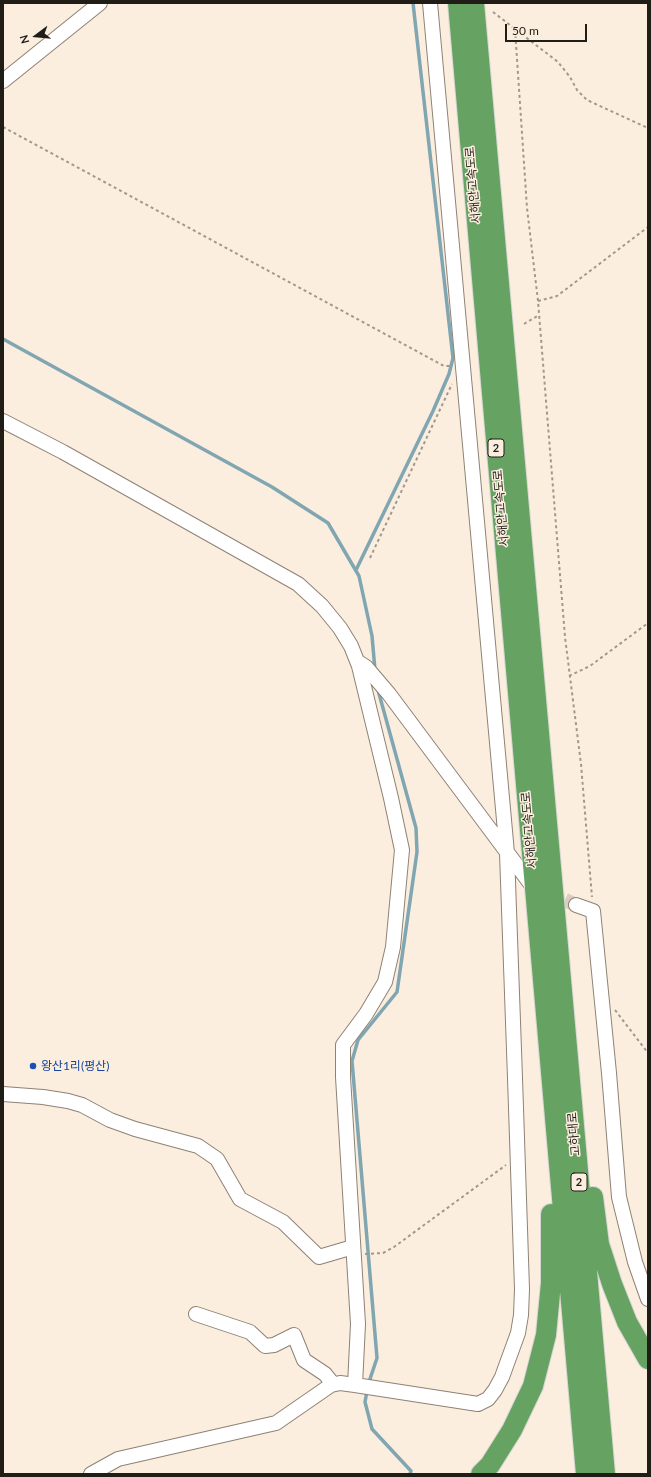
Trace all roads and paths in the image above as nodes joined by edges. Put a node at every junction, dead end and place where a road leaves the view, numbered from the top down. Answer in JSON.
{"nodes":[{"id":1,"x":100,"y":3,"type":"edge"},
{"id":2,"x":430,"y":3,"type":"edge"},
{"id":3,"x":458,"y":3,"type":"edge"},
{"id":4,"x":474,"y":3,"type":"edge"},
{"id":5,"x":493,"y":12,"type":"dead end"},
{"id":6,"x":515,"y":29,"type":"junction"},
{"id":7,"x":3,"y":81,"type":"edge"},
{"id":8,"x":3,"y":126,"type":"edge"},
{"id":9,"x":648,"y":128,"type":"edge"},
{"id":10,"x":648,"y":227,"type":"edge"},
{"id":11,"x":538,"y":301,"type":"junction"},
{"id":12,"x":539,"y":315,"type":"junction"},
{"id":13,"x":524,"y":324,"type":"dead end"},
{"id":14,"x":464,"y":363,"type":"junction"},
{"id":15,"x":3,"y":421,"type":"edge"},
{"id":16,"x":370,"y":558,"type":"dead end"},
{"id":17,"x":648,"y":622,"type":"edge"},
{"id":18,"x":358,"y":662,"type":"junction"},
{"id":19,"x":569,"y":676,"type":"junction"},
{"id":20,"x":507,"y":853,"type":"junction"},
{"id":21,"x":539,"y":888,"type":"junction"},
{"id":22,"x":576,"y":904,"type":"tunnel mouth"},
{"id":23,"x":593,"y":910,"type":"junction"},
{"id":24,"x":602,"y":1003,"type":"junction"},
{"id":25,"x":648,"y":1053,"type":"edge"},
{"id":26,"x":3,"y":1094,"type":"edge"},
{"id":27,"x":518,"y":1158,"type":"junction"},
{"id":28,"x":357,"y":1251,"type":"junction"},
{"id":29,"x":648,"y":1299,"type":"edge"},
{"id":30,"x":196,"y":1314,"type":"dead end"},
{"id":31,"x":648,"y":1359,"type":"edge"},
{"id":32,"x":333,"y":1384,"type":"junction"},
{"id":33,"x":358,"y":1385,"type":"junction"},
{"id":34,"x":91,"y":1474,"type":"edge"},
{"id":35,"x":481,"y":1474,"type":"edge"},
{"id":36,"x":586,"y":1474,"type":"edge"},
{"id":37,"x":605,"y":1474,"type":"edge"}],
"edges":[{"from":1,"to":7,"type":"street"},
{"from":2,"to":14,"type":"street"},
{"from":3,"to":21,"type":"highway","name":"서해안고속도로","number":"2"},
{"from":4,"to":21,"type":"highway","name":"서해안고속도로","number":"2"},
{"from":5,"to":6,"type":"path"},
{"from":6,"to":9,"type":"path"},
{"from":6,"to":11,"type":"path"},
{"from":8,"to":14,"type":"path"},
{"from":10,"to":11,"type":"path"},
{"from":11,"to":12,"type":"path"},
{"from":12,"to":13,"type":"path"},
{"from":12,"to":19,"type":"path"},
{"from":14,"to":16,"type":"path"},
{"from":14,"to":20,"type":"street"},
{"from":15,"to":18,"type":"street"},
{"from":17,"to":19,"type":"path"},
{"from":18,"to":20,"type":"street"},
{"from":18,"to":28,"type":"street"},
{"from":19,"to":23,"type":"path"},
{"from":20,"to":21,"type":"street"},
{"from":20,"to":27,"type":"street"},
{"from":21,"to":31,"type":"highway"},
{"from":21,"to":35,"type":"highway"},
{"from":21,"to":36,"type":"highway","name":"고하대로","number":"2"},
{"from":21,"to":37,"type":"highway","name":"고하대로","number":"2"},
{"from":22,"to":23,"type":"street"},
{"from":23,"to":24,"type":"street"},
{"from":24,"to":25,"type":"path"},
{"from":24,"to":29,"type":"street"},
{"from":26,"to":28,"type":"street"},
{"from":27,"to":28,"type":"path"},
{"from":27,"to":33,"type":"street"},
{"from":28,"to":33,"type":"street"},
{"from":30,"to":32,"type":"street"},
{"from":32,"to":33,"type":"street"},
{"from":32,"to":34,"type":"street"}]}
